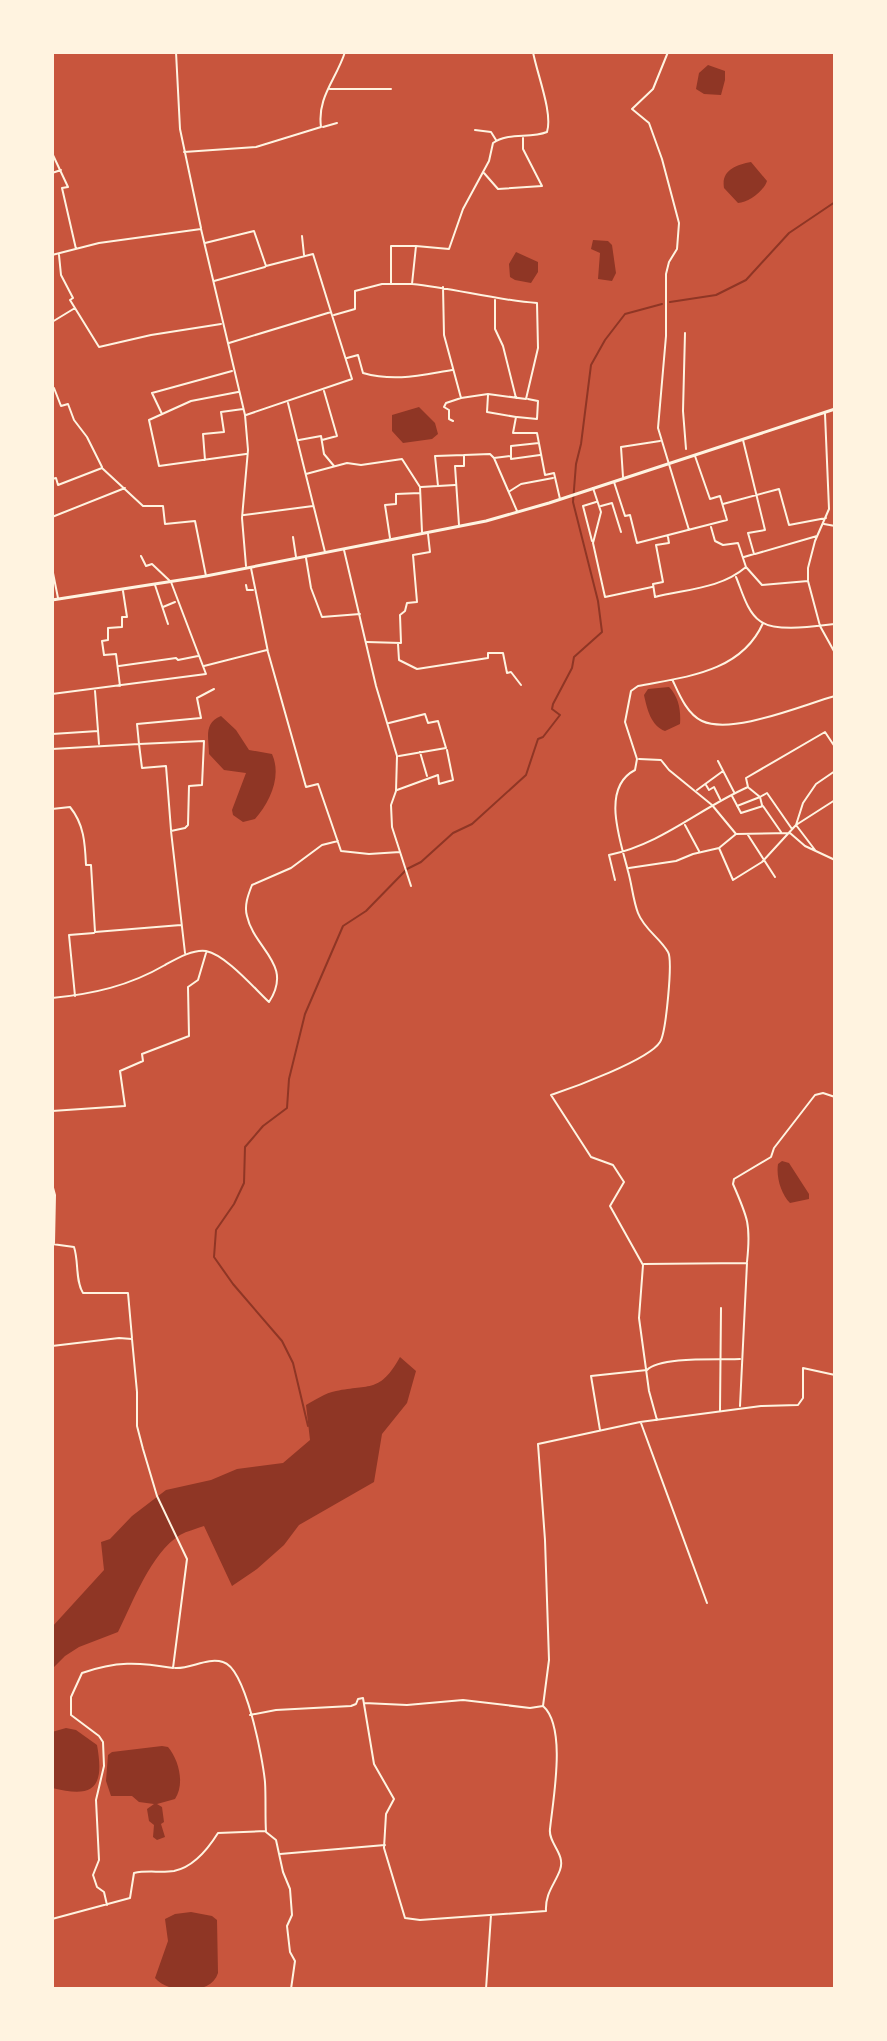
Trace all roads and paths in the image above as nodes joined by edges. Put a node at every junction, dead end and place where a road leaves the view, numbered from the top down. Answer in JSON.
{"nodes":[{"id":1,"x":176,"y":52,"type":"edge"},
{"id":2,"x":345,"y":52,"type":"edge"},
{"id":3,"x":533,"y":52,"type":"edge"},
{"id":4,"x":668,"y":52,"type":"edge"},
{"id":5,"x":329,"y":89,"type":"junction"},
{"id":6,"x":391,"y":89,"type":"dead end"},
{"id":7,"x":337,"y":123,"type":"dead end"},
{"id":8,"x":321,"y":127,"type":"junction"},
{"id":9,"x":475,"y":130,"type":"dead end"},
{"id":10,"x":523,"y":137,"type":"junction"},
{"id":11,"x":496,"y":141,"type":"junction"},
{"id":12,"x":184,"y":152,"type":"junction"},
{"id":13,"x":52,"y":153,"type":"edge"},
{"id":14,"x":61,"y":170,"type":"junction"},
{"id":15,"x":484,"y":172,"type":"junction"},
{"id":16,"x":52,"y":173,"type":"edge"},
{"id":17,"x":201,"y":229,"type":"junction"},
{"id":18,"x":302,"y":236,"type":"dead end"},
{"id":19,"x":204,"y":243,"type":"junction"},
{"id":20,"x":416,"y":246,"type":"junction"},
{"id":21,"x":76,"y":249,"type":"junction"},
{"id":22,"x":58,"y":253,"type":"junction"},
{"id":23,"x":52,"y":255,"type":"edge"},
{"id":24,"x":304,"y":256,"type":"junction"},
{"id":25,"x":266,"y":266,"type":"junction"},
{"id":26,"x":213,"y":282,"type":"junction"},
{"id":27,"x":391,"y":284,"type":"junction"},
{"id":28,"x":412,"y":284,"type":"junction"},
{"id":29,"x":443,"y":286,"type":"junction"},
{"id":30,"x":495,"y":299,"type":"junction"},
{"id":31,"x":76,"y":308,"type":"junction"},
{"id":32,"x":331,"y":314,"type":"junction"},
{"id":33,"x":52,"y":322,"type":"edge"},
{"id":34,"x":223,"y":324,"type":"junction"},
{"id":35,"x":685,"y":333,"type":"dead end"},
{"id":36,"x":227,"y":344,"type":"junction"},
{"id":37,"x":346,"y":358,"type":"junction"},
{"id":38,"x":234,"y":370,"type":"junction"},
{"id":39,"x":452,"y":370,"type":"junction"},
{"id":40,"x":52,"y":389,"type":"edge"},
{"id":41,"x":323,"y":390,"type":"junction"},
{"id":42,"x":239,"y":391,"type":"junction"},
{"id":43,"x":488,"y":394,"type":"junction"},
{"id":44,"x":461,"y":398,"type":"junction"},
{"id":45,"x":516,"y":398,"type":"junction"},
{"id":46,"x":526,"y":399,"type":"junction"},
{"id":47,"x":287,"y":402,"type":"junction"},
{"id":48,"x":244,"y":409,"type":"junction"},
{"id":49,"x":835,"y":409,"type":"edge"},
{"id":50,"x":825,"y":412,"type":"junction"},
{"id":51,"x":163,"y":415,"type":"junction"},
{"id":52,"x":245,"y":415,"type":"junction"},
{"id":53,"x":516,"y":417,"type":"junction"},
{"id":54,"x":453,"y":421,"type":"dead end"},
{"id":55,"x":742,"y":438,"type":"junction"},
{"id":56,"x":297,"y":440,"type":"junction"},
{"id":57,"x":322,"y":440,"type":"junction"},
{"id":58,"x":662,"y":441,"type":"junction"},
{"id":59,"x":539,"y":443,"type":"junction"},
{"id":60,"x":686,"y":449,"type":"dead end"},
{"id":61,"x":248,"y":454,"type":"junction"},
{"id":62,"x":541,"y":454,"type":"junction"},
{"id":63,"x":694,"y":454,"type":"junction"},
{"id":64,"x":464,"y":455,"type":"junction"},
{"id":65,"x":511,"y":456,"type":"junction"},
{"id":66,"x":494,"y":458,"type":"junction"},
{"id":67,"x":205,"y":460,"type":"junction"},
{"id":68,"x":667,"y":464,"type":"junction"},
{"id":69,"x":335,"y":467,"type":"junction"},
{"id":70,"x":102,"y":468,"type":"junction"},
{"id":71,"x":306,"y":474,"type":"junction"},
{"id":72,"x":555,"y":477,"type":"junction"},
{"id":73,"x":623,"y":478,"type":"junction"},
{"id":74,"x":52,"y":479,"type":"edge"},
{"id":75,"x":613,"y":481,"type":"junction"},
{"id":76,"x":456,"y":485,"type":"junction"},
{"id":77,"x":438,"y":486,"type":"junction"},
{"id":78,"x":420,"y":487,"type":"junction"},
{"id":79,"x":126,"y":488,"type":"junction"},
{"id":80,"x":592,"y":488,"type":"junction"},
{"id":81,"x":509,"y":492,"type":"junction"},
{"id":82,"x":420,"y":493,"type":"junction"},
{"id":83,"x":757,"y":495,"type":"junction"},
{"id":84,"x":560,"y":499,"type":"junction"},
{"id":85,"x":598,"y":501,"type":"junction"},
{"id":86,"x":722,"y":504,"type":"junction"},
{"id":87,"x":313,"y":506,"type":"junction"},
{"id":88,"x":599,"y":506,"type":"junction"},
{"id":89,"x":518,"y":512,"type":"junction"},
{"id":90,"x":243,"y":515,"type":"junction"},
{"id":91,"x":52,"y":517,"type":"edge"},
{"id":92,"x":826,"y":518,"type":"junction"},
{"id":93,"x":823,"y":524,"type":"junction"},
{"id":94,"x":710,"y":526,"type":"junction"},
{"id":95,"x":835,"y":526,"type":"edge"},
{"id":96,"x":459,"y":527,"type":"junction"},
{"id":97,"x":689,"y":530,"type":"junction"},
{"id":98,"x":425,"y":532,"type":"junction"},
{"id":99,"x":621,"y":532,"type":"dead end"},
{"id":100,"x":667,"y":535,"type":"junction"},
{"id":101,"x":817,"y":536,"type":"junction"},
{"id":102,"x":293,"y":537,"type":"dead end"},
{"id":103,"x":390,"y":539,"type":"junction"},
{"id":104,"x":593,"y":543,"type":"junction"},
{"id":105,"x":344,"y":549,"type":"junction"},
{"id":106,"x":325,"y":553,"type":"junction"},
{"id":107,"x":754,"y":554,"type":"junction"},
{"id":108,"x":141,"y":556,"type":"dead end"},
{"id":109,"x":306,"y":557,"type":"junction"},
{"id":110,"x":743,"y":557,"type":"junction"},
{"id":111,"x":296,"y":558,"type":"junction"},
{"id":112,"x":249,"y":567,"type":"junction"},
{"id":113,"x":746,"y":567,"type":"junction"},
{"id":114,"x":52,"y":568,"type":"edge"},
{"id":115,"x":206,"y":576,"type":"junction"},
{"id":116,"x":736,"y":576,"type":"junction"},
{"id":117,"x":808,"y":581,"type":"junction"},
{"id":118,"x":171,"y":582,"type":"junction"},
{"id":119,"x":155,"y":584,"type":"junction"},
{"id":120,"x":246,"y":585,"type":"dead end"},
{"id":121,"x":653,"y":586,"type":"junction"},
{"id":122,"x":122,"y":589,"type":"junction"},
{"id":123,"x":254,"y":589,"type":"junction"},
{"id":124,"x":59,"y":599,"type":"junction"},
{"id":125,"x":52,"y":600,"type":"edge"},
{"id":126,"x":177,"y":601,"type":"junction"},
{"id":127,"x":162,"y":607,"type":"junction"},
{"id":128,"x":360,"y":614,"type":"junction"},
{"id":129,"x":763,"y":623,"type":"junction"},
{"id":130,"x":168,"y":624,"type":"dead end"},
{"id":131,"x":835,"y":624,"type":"edge"},
{"id":132,"x":820,"y":626,"type":"junction"},
{"id":133,"x":366,"y":642,"type":"junction"},
{"id":134,"x":398,"y":643,"type":"junction"},
{"id":135,"x":267,"y":650,"type":"junction"},
{"id":136,"x":835,"y":653,"type":"edge"},
{"id":137,"x":198,"y":655,"type":"junction"},
{"id":138,"x":203,"y":666,"type":"junction"},
{"id":139,"x":118,"y":667,"type":"junction"},
{"id":140,"x":672,"y":680,"type":"junction"},
{"id":141,"x":521,"y":685,"type":"dead end"},
{"id":142,"x":120,"y":686,"type":"junction"},
{"id":143,"x":95,"y":689,"type":"junction"},
{"id":144,"x":214,"y":689,"type":"dead end"},
{"id":145,"x":52,"y":694,"type":"edge"},
{"id":146,"x":835,"y":696,"type":"edge"},
{"id":147,"x":387,"y":723,"type":"junction"},
{"id":148,"x":98,"y":731,"type":"junction"},
{"id":149,"x":52,"y":734,"type":"edge"},
{"id":150,"x":139,"y":744,"type":"junction"},
{"id":151,"x":99,"y":746,"type":"junction"},
{"id":152,"x":835,"y":747,"type":"edge"},
{"id":153,"x":446,"y":748,"type":"junction"},
{"id":154,"x":52,"y":749,"type":"edge"},
{"id":155,"x":420,"y":751,"type":"junction"},
{"id":156,"x":397,"y":756,"type":"junction"},
{"id":157,"x":637,"y":759,"type":"junction"},
{"id":158,"x":718,"y":761,"type":"dead end"},
{"id":159,"x":723,"y":771,"type":"junction"},
{"id":160,"x":835,"y":771,"type":"edge"},
{"id":161,"x":427,"y":778,"type":"junction"},
{"id":162,"x":705,"y":784,"type":"junction"},
{"id":163,"x":748,"y":787,"type":"junction"},
{"id":164,"x":396,"y":790,"type":"junction"},
{"id":165,"x":696,"y":791,"type":"junction"},
{"id":166,"x":733,"y":793,"type":"junction"},
{"id":167,"x":760,"y":797,"type":"junction"},
{"id":168,"x":721,"y":800,"type":"junction"},
{"id":169,"x":835,"y":800,"type":"edge"},
{"id":170,"x":712,"y":805,"type":"junction"},
{"id":171,"x":737,"y":806,"type":"junction"},
{"id":172,"x":763,"y":806,"type":"junction"},
{"id":173,"x":52,"y":809,"type":"edge"},
{"id":174,"x":685,"y":824,"type":"junction"},
{"id":175,"x":796,"y":825,"type":"junction"},
{"id":176,"x":171,"y":831,"type":"junction"},
{"id":177,"x":791,"y":831,"type":"junction"},
{"id":178,"x":781,"y":833,"type":"junction"},
{"id":179,"x":736,"y":834,"type":"junction"},
{"id":180,"x":747,"y":834,"type":"junction"},
{"id":181,"x":338,"y":841,"type":"junction"},
{"id":182,"x":719,"y":848,"type":"junction"},
{"id":183,"x":815,"y":851,"type":"junction"},
{"id":184,"x":400,"y":852,"type":"junction"},
{"id":185,"x":624,"y":852,"type":"junction"},
{"id":186,"x":699,"y":853,"type":"junction"},
{"id":187,"x":764,"y":860,"type":"junction"},
{"id":188,"x":835,"y":860,"type":"edge"},
{"id":189,"x":627,"y":868,"type":"junction"},
{"id":190,"x":775,"y":877,"type":"dead end"},
{"id":191,"x":615,"y":880,"type":"dead end"},
{"id":192,"x":411,"y":886,"type":"dead end"},
{"id":193,"x":183,"y":925,"type":"junction"},
{"id":194,"x":95,"y":932,"type":"junction"},
{"id":195,"x":206,"y":951,"type":"junction"},
{"id":196,"x":185,"y":956,"type":"junction"},
{"id":197,"x":75,"y":996,"type":"junction"},
{"id":198,"x":52,"y":998,"type":"edge"},
{"id":199,"x":835,"y":1097,"type":"edge"},
{"id":200,"x":52,"y":1111,"type":"edge"},
{"id":201,"x":52,"y":1184,"type":"edge"},
{"id":202,"x":53,"y":1244,"type":"edge"},
{"id":203,"x":747,"y":1263,"type":"junction"},
{"id":204,"x":643,"y":1265,"type":"junction"},
{"id":205,"x":721,"y":1308,"type":"dead end"},
{"id":206,"x":132,"y":1339,"type":"junction"},
{"id":207,"x":52,"y":1346,"type":"edge"},
{"id":208,"x":741,"y":1359,"type":"junction"},
{"id":209,"x":720,"y":1360,"type":"junction"},
{"id":210,"x":647,"y":1370,"type":"junction"},
{"id":211,"x":835,"y":1375,"type":"edge"},
{"id":212,"x":739,"y":1408,"type":"junction"},
{"id":213,"x":720,"y":1410,"type":"junction"},
{"id":214,"x":657,"y":1420,"type":"junction"},
{"id":215,"x":640,"y":1422,"type":"junction"},
{"id":216,"x":600,"y":1430,"type":"junction"},
{"id":217,"x":707,"y":1603,"type":"dead end"},
{"id":218,"x":173,"y":1668,"type":"junction"},
{"id":219,"x":364,"y":1703,"type":"junction"},
{"id":220,"x":543,"y":1706,"type":"junction"},
{"id":221,"x":250,"y":1715,"type":"junction"},
{"id":222,"x":266,"y":1832,"type":"junction"},
{"id":223,"x":385,"y":1845,"type":"junction"},
{"id":224,"x":279,"y":1854,"type":"junction"},
{"id":225,"x":107,"y":1905,"type":"junction"},
{"id":226,"x":491,"y":1914,"type":"junction"},
{"id":227,"x":52,"y":1919,"type":"edge"},
{"id":228,"x":291,"y":1989,"type":"edge"},
{"id":229,"x":486,"y":1989,"type":"edge"}],
"edges":[{"from":1,"to":12,"type":"street"},
{"from":2,"to":5,"type":"street"},
{"from":3,"to":10,"type":"street"},
{"from":4,"to":58,"type":"street"},
{"from":5,"to":6,"type":"street"},
{"from":5,"to":8,"type":"street"},
{"from":7,"to":8,"type":"street"},
{"from":8,"to":12,"type":"street"},
{"from":9,"to":11,"type":"street"},
{"from":10,"to":11,"type":"street"},
{"from":10,"to":15,"type":"street"},
{"from":11,"to":15,"type":"street"},
{"from":12,"to":17,"type":"street"},
{"from":13,"to":14,"type":"street"},
{"from":14,"to":16,"type":"street"},
{"from":14,"to":21,"type":"street"},
{"from":15,"to":20,"type":"street"},
{"from":17,"to":19,"type":"street"},
{"from":17,"to":21,"type":"street"},
{"from":18,"to":24,"type":"street"},
{"from":19,"to":25,"type":"street"},
{"from":19,"to":26,"type":"street"},
{"from":20,"to":27,"type":"street"},
{"from":20,"to":28,"type":"street"},
{"from":21,"to":22,"type":"street"},
{"from":22,"to":23,"type":"street"},
{"from":22,"to":31,"type":"street"},
{"from":24,"to":25,"type":"street"},
{"from":24,"to":32,"type":"street"},
{"from":25,"to":26,"type":"street"},
{"from":26,"to":34,"type":"street"},
{"from":27,"to":28,"type":"street"},
{"from":27,"to":32,"type":"street"},
{"from":28,"to":29,"type":"street"},
{"from":29,"to":30,"type":"street"},
{"from":29,"to":39,"type":"street"},
{"from":30,"to":45,"type":"street"},
{"from":30,"to":46,"type":"street"},
{"from":31,"to":33,"type":"street"},
{"from":31,"to":34,"type":"street"},
{"from":32,"to":36,"type":"street"},
{"from":32,"to":37,"type":"street"},
{"from":34,"to":36,"type":"street"},
{"from":35,"to":60,"type":"street"},
{"from":36,"to":38,"type":"street"},
{"from":37,"to":39,"type":"street"},
{"from":37,"to":41,"type":"street"},
{"from":38,"to":42,"type":"street"},
{"from":38,"to":51,"type":"street"},
{"from":39,"to":44,"type":"street"},
{"from":40,"to":70,"type":"street"},
{"from":41,"to":47,"type":"street"},
{"from":41,"to":57,"type":"street"},
{"from":42,"to":48,"type":"street"},
{"from":42,"to":51,"type":"street"},
{"from":43,"to":44,"type":"street"},
{"from":43,"to":45,"type":"street"},
{"from":43,"to":53,"type":"street"},
{"from":44,"to":54,"type":"street"},
{"from":45,"to":46,"type":"street"},
{"from":46,"to":53,"type":"street"},
{"from":47,"to":52,"type":"street"},
{"from":47,"to":56,"type":"street"},
{"from":48,"to":52,"type":"street"},
{"from":48,"to":67,"type":"street"},
{"from":49,"to":50,"type":"street"},
{"from":50,"to":55,"type":"street"},
{"from":50,"to":92,"type":"street"},
{"from":51,"to":67,"type":"street"},
{"from":52,"to":61,"type":"street"},
{"from":53,"to":59,"type":"street"},
{"from":55,"to":63,"type":"street"},
{"from":55,"to":83,"type":"street"},
{"from":56,"to":57,"type":"street"},
{"from":56,"to":71,"type":"street"},
{"from":57,"to":69,"type":"street"},
{"from":58,"to":68,"type":"street"},
{"from":58,"to":73,"type":"street"},
{"from":59,"to":62,"type":"street"},
{"from":59,"to":65,"type":"street"},
{"from":61,"to":67,"type":"street"},
{"from":61,"to":90,"type":"street"},
{"from":62,"to":65,"type":"street"},
{"from":62,"to":72,"type":"street"},
{"from":63,"to":68,"type":"street"},
{"from":63,"to":86,"type":"street"},
{"from":64,"to":66,"type":"street"},
{"from":64,"to":76,"type":"street"},
{"from":64,"to":77,"type":"street"},
{"from":65,"to":66,"type":"street"},
{"from":66,"to":81,"type":"street"},
{"from":68,"to":73,"type":"street"},
{"from":68,"to":97,"type":"street"},
{"from":69,"to":71,"type":"street"},
{"from":69,"to":78,"type":"street"},
{"from":70,"to":74,"type":"street"},
{"from":70,"to":79,"type":"street"},
{"from":71,"to":87,"type":"street"},
{"from":72,"to":81,"type":"street"},
{"from":72,"to":84,"type":"street"},
{"from":73,"to":75,"type":"street"},
{"from":75,"to":80,"type":"street"},
{"from":75,"to":100,"type":"street"},
{"from":76,"to":77,"type":"street"},
{"from":76,"to":96,"type":"street"},
{"from":77,"to":78,"type":"street"},
{"from":78,"to":82,"type":"street"},
{"from":79,"to":91,"type":"street"},
{"from":79,"to":115,"type":"street"},
{"from":80,"to":84,"type":"street"},
{"from":80,"to":85,"type":"street"},
{"from":81,"to":89,"type":"street"},
{"from":82,"to":98,"type":"street"},
{"from":82,"to":103,"type":"street"},
{"from":83,"to":86,"type":"street"},
{"from":83,"to":92,"type":"street"},
{"from":83,"to":107,"type":"street"},
{"from":84,"to":89,"type":"street"},
{"from":85,"to":88,"type":"street"},
{"from":85,"to":104,"type":"street"},
{"from":86,"to":94,"type":"street"},
{"from":87,"to":90,"type":"street"},
{"from":87,"to":106,"type":"street"},
{"from":88,"to":99,"type":"street"},
{"from":88,"to":104,"type":"street"},
{"from":89,"to":96,"type":"street"},
{"from":90,"to":112,"type":"street"},
{"from":92,"to":93,"type":"street"},
{"from":93,"to":95,"type":"street"},
{"from":93,"to":101,"type":"street"},
{"from":94,"to":97,"type":"street"},
{"from":94,"to":110,"type":"street"},
{"from":96,"to":98,"type":"street"},
{"from":97,"to":100,"type":"street"},
{"from":98,"to":103,"type":"street"},
{"from":98,"to":134,"type":"street"},
{"from":100,"to":121,"type":"street"},
{"from":101,"to":107,"type":"street"},
{"from":101,"to":117,"type":"street"},
{"from":102,"to":111,"type":"street"},
{"from":103,"to":105,"type":"street"},
{"from":104,"to":121,"type":"street"},
{"from":105,"to":106,"type":"street"},
{"from":105,"to":128,"type":"street"},
{"from":106,"to":109,"type":"street"},
{"from":107,"to":110,"type":"street"},
{"from":108,"to":118,"type":"street"},
{"from":109,"to":111,"type":"street"},
{"from":109,"to":128,"type":"street"},
{"from":110,"to":113,"type":"street"},
{"from":111,"to":112,"type":"street"},
{"from":112,"to":115,"type":"street"},
{"from":112,"to":123,"type":"street"},
{"from":113,"to":116,"type":"street"},
{"from":113,"to":117,"type":"street"},
{"from":114,"to":124,"type":"street"},
{"from":115,"to":118,"type":"street"},
{"from":116,"to":121,"type":"street"},
{"from":116,"to":129,"type":"street"},
{"from":117,"to":132,"type":"street"},
{"from":118,"to":119,"type":"street"},
{"from":118,"to":126,"type":"street"},
{"from":119,"to":122,"type":"street"},
{"from":119,"to":127,"type":"street"},
{"from":120,"to":123,"type":"street"},
{"from":122,"to":124,"type":"street"},
{"from":122,"to":139,"type":"street"},
{"from":123,"to":135,"type":"street"},
{"from":124,"to":125,"type":"street"},
{"from":126,"to":127,"type":"street"},
{"from":126,"to":137,"type":"street"},
{"from":127,"to":130,"type":"street"},
{"from":128,"to":133,"type":"street"},
{"from":129,"to":132,"type":"street"},
{"from":129,"to":140,"type":"street"},
{"from":131,"to":132,"type":"street"},
{"from":132,"to":136,"type":"street"},
{"from":133,"to":134,"type":"street"},
{"from":133,"to":147,"type":"street"},
{"from":134,"to":141,"type":"street"},
{"from":135,"to":138,"type":"street"},
{"from":135,"to":181,"type":"street"},
{"from":137,"to":138,"type":"street"},
{"from":137,"to":139,"type":"street"},
{"from":138,"to":142,"type":"street"},
{"from":139,"to":142,"type":"street"},
{"from":140,"to":146,"type":"street"},
{"from":140,"to":157,"type":"street"},
{"from":142,"to":143,"type":"street"},
{"from":143,"to":145,"type":"street"},
{"from":143,"to":148,"type":"street"},
{"from":144,"to":150,"type":"street"},
{"from":147,"to":153,"type":"street"},
{"from":147,"to":156,"type":"street"},
{"from":148,"to":149,"type":"street"},
{"from":148,"to":151,"type":"street"},
{"from":150,"to":151,"type":"street"},
{"from":150,"to":176,"type":"street"},
{"from":150,"to":176,"type":"street"},
{"from":151,"to":154,"type":"street"},
{"from":152,"to":163,"type":"street"},
{"from":153,"to":155,"type":"street"},
{"from":153,"to":161,"type":"street"},
{"from":155,"to":156,"type":"street"},
{"from":155,"to":161,"type":"street"},
{"from":156,"to":164,"type":"street"},
{"from":157,"to":165,"type":"street"},
{"from":157,"to":185,"type":"street"},
{"from":158,"to":159,"type":"street"},
{"from":159,"to":162,"type":"street"},
{"from":159,"to":166,"type":"street"},
{"from":160,"to":175,"type":"street"},
{"from":161,"to":164,"type":"street"},
{"from":162,"to":165,"type":"street"},
{"from":162,"to":168,"type":"street"},
{"from":163,"to":166,"type":"street"},
{"from":163,"to":167,"type":"street"},
{"from":164,"to":184,"type":"street"},
{"from":165,"to":170,"type":"street"},
{"from":166,"to":168,"type":"street"},
{"from":166,"to":171,"type":"street"},
{"from":167,"to":171,"type":"street"},
{"from":167,"to":172,"type":"street"},
{"from":167,"to":177,"type":"street"},
{"from":168,"to":170,"type":"street"},
{"from":169,"to":175,"type":"street"},
{"from":170,"to":174,"type":"street"},
{"from":170,"to":179,"type":"street"},
{"from":171,"to":172,"type":"street"},
{"from":172,"to":178,"type":"street"},
{"from":173,"to":194,"type":"street"},
{"from":174,"to":185,"type":"street"},
{"from":174,"to":186,"type":"street"},
{"from":175,"to":177,"type":"street"},
{"from":175,"to":183,"type":"street"},
{"from":176,"to":193,"type":"street"},
{"from":177,"to":178,"type":"street"},
{"from":177,"to":183,"type":"street"},
{"from":177,"to":187,"type":"street"},
{"from":178,"to":180,"type":"street"},
{"from":179,"to":180,"type":"street"},
{"from":179,"to":182,"type":"street"},
{"from":180,"to":187,"type":"street"},
{"from":181,"to":184,"type":"street"},
{"from":181,"to":195,"type":"street"},
{"from":182,"to":186,"type":"street"},
{"from":182,"to":187,"type":"street"},
{"from":183,"to":188,"type":"street"},
{"from":184,"to":192,"type":"street"},
{"from":185,"to":189,"type":"street"},
{"from":185,"to":191,"type":"street"},
{"from":186,"to":189,"type":"street"},
{"from":187,"to":190,"type":"street"},
{"from":189,"to":204,"type":"street"},
{"from":193,"to":194,"type":"street"},
{"from":193,"to":196,"type":"street"},
{"from":194,"to":197,"type":"street"},
{"from":195,"to":196,"type":"street"},
{"from":195,"to":200,"type":"street"},
{"from":196,"to":197,"type":"street"},
{"from":197,"to":198,"type":"street"},
{"from":199,"to":203,"type":"street"},
{"from":201,"to":202,"type":"street"},
{"from":202,"to":206,"type":"street"},
{"from":203,"to":204,"type":"street"},
{"from":203,"to":208,"type":"street"},
{"from":204,"to":210,"type":"street"},
{"from":205,"to":209,"type":"street"},
{"from":206,"to":207,"type":"street"},
{"from":206,"to":218,"type":"street"},
{"from":208,"to":209,"type":"street"},
{"from":208,"to":212,"type":"street"},
{"from":209,"to":210,"type":"street"},
{"from":209,"to":213,"type":"street"},
{"from":210,"to":214,"type":"street"},
{"from":210,"to":216,"type":"street"},
{"from":211,"to":212,"type":"street"},
{"from":212,"to":213,"type":"street"},
{"from":213,"to":214,"type":"street"},
{"from":214,"to":215,"type":"street"},
{"from":215,"to":216,"type":"street"},
{"from":215,"to":217,"type":"street"},
{"from":216,"to":220,"type":"street"},
{"from":218,"to":221,"type":"street"},
{"from":218,"to":225,"type":"street"},
{"from":219,"to":220,"type":"street"},
{"from":219,"to":221,"type":"street"},
{"from":219,"to":223,"type":"street"},
{"from":220,"to":226,"type":"street"},
{"from":221,"to":222,"type":"street"},
{"from":222,"to":224,"type":"street"},
{"from":222,"to":225,"type":"street"},
{"from":223,"to":224,"type":"street"},
{"from":223,"to":226,"type":"street"},
{"from":224,"to":228,"type":"street"},
{"from":225,"to":227,"type":"street"},
{"from":226,"to":229,"type":"street"}]}
